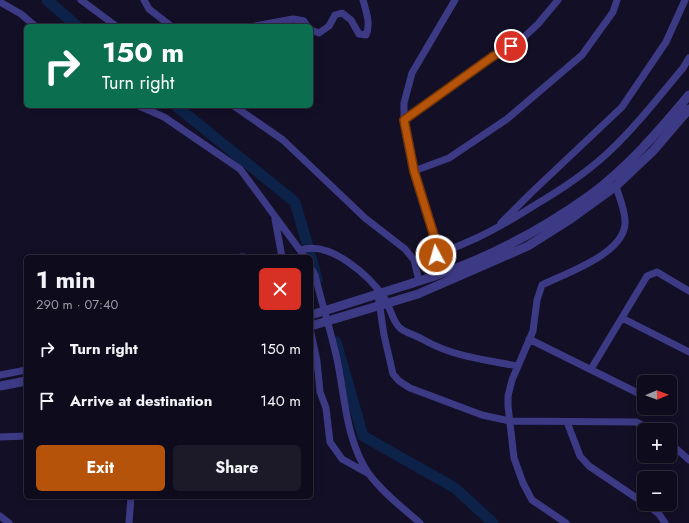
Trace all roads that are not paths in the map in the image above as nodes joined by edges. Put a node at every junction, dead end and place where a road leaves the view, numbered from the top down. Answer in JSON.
{"nodes":[{"id":1,"x":81,"y":0,"type":"edge"},
{"id":2,"x":144,"y":0,"type":"edge"},
{"id":3,"x":363,"y":0,"type":"edge"},
{"id":4,"x":558,"y":0,"type":"edge"},
{"id":5,"x":617,"y":0,"type":"edge"},
{"id":6,"x":685,"y":0,"type":"edge"},
{"id":7,"x":455,"y":1,"type":"edge"},
{"id":8,"x":0,"y":2,"type":"edge"},
{"id":9,"x":33,"y":24,"type":"edge"},
{"id":10,"x":113,"y":24,"type":"edge"},
{"id":11,"x":168,"y":24,"type":"edge"},
{"id":12,"x":266,"y":24,"type":"edge"},
{"id":13,"x":306,"y":24,"type":"edge"},
{"id":14,"x":313,"y":31,"type":"edge"},
{"id":15,"x":689,"y":58,"type":"edge"},
{"id":16,"x":689,"y":95,"type":"edge"},
{"id":17,"x":144,"y":108,"type":"edge"},
{"id":18,"x":237,"y":108,"type":"edge"},
{"id":19,"x":689,"y":109,"type":"edge"},
{"id":20,"x":404,"y":120,"type":"junction"},
{"id":21,"x":414,"y":171,"type":"junction"},
{"id":22,"x":616,"y":186,"type":"junction"},
{"id":23,"x":275,"y":217,"type":"junction"},
{"id":24,"x":494,"y":231,"type":"junction"},
{"id":25,"x":301,"y":250,"type":"junction"},
{"id":26,"x":282,"y":255,"type":"edge"},
{"id":27,"x":305,"y":255,"type":"edge"},
{"id":28,"x":436,"y":255,"type":"junction"},
{"id":29,"x":414,"y":260,"type":"junction"},
{"id":30,"x":313,"y":272,"type":"edge"},
{"id":31,"x":416,"y":282,"type":"junction"},
{"id":32,"x":377,"y":288,"type":"junction"},
{"id":33,"x":689,"y":291,"type":"edge"},
{"id":34,"x":313,"y":314,"type":"edge"},
{"id":35,"x":622,"y":318,"type":"junction"},
{"id":36,"x":313,"y":325,"type":"edge"},
{"id":37,"x":529,"y":339,"type":"junction"},
{"id":38,"x":313,"y":342,"type":"edge"},
{"id":39,"x":689,"y":352,"type":"edge"},
{"id":40,"x":517,"y":366,"type":"junction"},
{"id":41,"x":590,"y":369,"type":"junction"},
{"id":42,"x":24,"y":370,"type":"edge"},
{"id":43,"x":0,"y":375,"type":"edge"},
{"id":44,"x":24,"y":381,"type":"edge"},
{"id":45,"x":0,"y":386,"type":"edge"},
{"id":46,"x":637,"y":392,"type":"edge"},
{"id":47,"x":510,"y":421,"type":"junction"},
{"id":48,"x":567,"y":422,"type":"junction"},
{"id":49,"x":638,"y":423,"type":"edge"},
{"id":50,"x":24,"y":436,"type":"edge"},
{"id":51,"x":0,"y":437,"type":"edge"},
{"id":52,"x":677,"y":449,"type":"edge"},
{"id":53,"x":689,"y":460,"type":"edge"},
{"id":54,"x":370,"y":474,"type":"junction"},
{"id":55,"x":637,"y":498,"type":"edge"},
{"id":56,"x":131,"y":499,"type":"edge"},
{"id":57,"x":654,"y":511,"type":"edge"},
{"id":58,"x":0,"y":516,"type":"edge"},
{"id":59,"x":8,"y":523,"type":"edge"},
{"id":60,"x":129,"y":523,"type":"edge"},
{"id":61,"x":420,"y":523,"type":"edge"},
{"id":62,"x":566,"y":523,"type":"edge"},
{"id":63,"x":665,"y":523,"type":"edge"}],
"edges":[{"from":1,"to":10,"type":"street"},
{"from":2,"to":11,"type":"street"},
{"from":3,"to":14,"type":"street"},
{"from":4,"to":20,"type":"street"},
{"from":5,"to":21,"type":"street"},
{"from":6,"to":24,"type":"street"},
{"from":7,"to":20,"type":"street"},
{"from":8,"to":9,"type":"street"},
{"from":12,"to":13,"type":"street"},
{"from":15,"to":24,"type":"street"},
{"from":16,"to":31,"type":"street"},
{"from":17,"to":23,"type":"street"},
{"from":18,"to":29,"type":"street"},
{"from":19,"to":22,"type":"street"},
{"from":20,"to":21,"type":"street"},
{"from":21,"to":28,"type":"street"},
{"from":22,"to":36,"type":"street","bridge":true},
{"from":22,"to":37,"type":"street"},
{"from":23,"to":25,"type":"street"},
{"from":23,"to":26,"type":"street"},
{"from":24,"to":28,"type":"street"},
{"from":25,"to":27,"type":"street"},
{"from":25,"to":32,"type":"street"},
{"from":28,"to":29,"type":"street"},
{"from":29,"to":31,"type":"street"},
{"from":30,"to":54,"type":"street"},
{"from":31,"to":34,"type":"street","bridge":true},
{"from":32,"to":40,"type":"street"},
{"from":32,"to":47,"type":"street"},
{"from":33,"to":35,"type":"street"},
{"from":35,"to":39,"type":"street"},
{"from":35,"to":41,"type":"street"},
{"from":37,"to":40,"type":"street"},
{"from":37,"to":41,"type":"street"},
{"from":38,"to":54,"type":"street"},
{"from":40,"to":47,"type":"street"},
{"from":41,"to":46,"type":"street"},
{"from":42,"to":43,"type":"street"},
{"from":44,"to":45,"type":"street"},
{"from":47,"to":48,"type":"street"},
{"from":47,"to":62,"type":"street"},
{"from":48,"to":49,"type":"street"},
{"from":48,"to":55,"type":"street"},
{"from":50,"to":51,"type":"street"},
{"from":52,"to":53,"type":"street"},
{"from":54,"to":61,"type":"street"},
{"from":56,"to":60,"type":"street"},
{"from":57,"to":63,"type":"street"},
{"from":58,"to":59,"type":"street"}]}
